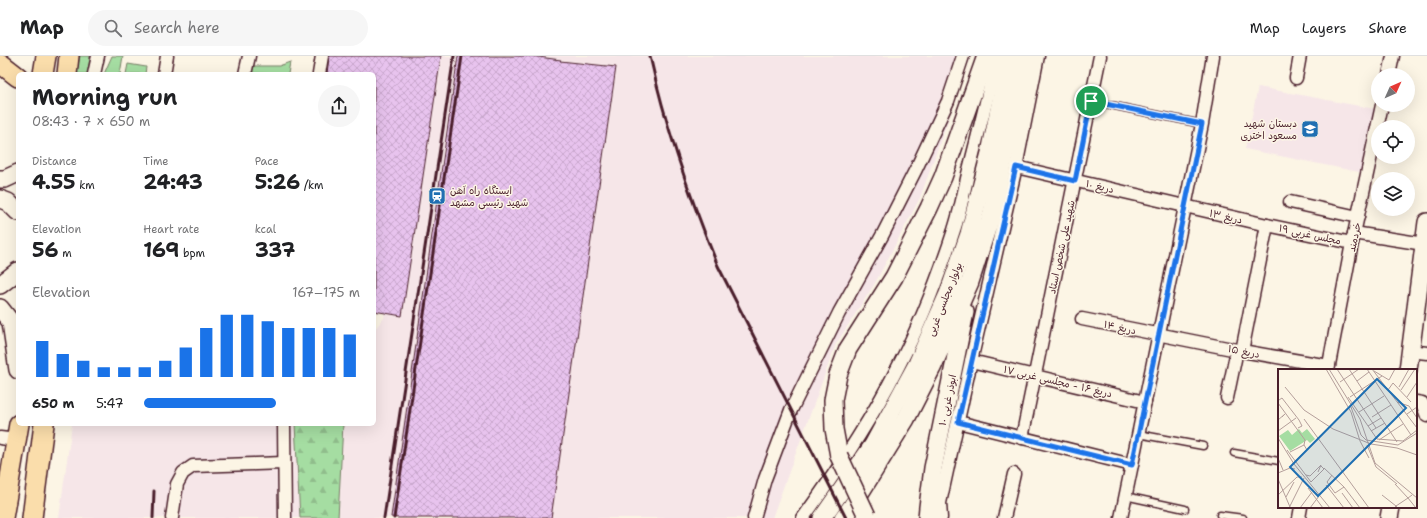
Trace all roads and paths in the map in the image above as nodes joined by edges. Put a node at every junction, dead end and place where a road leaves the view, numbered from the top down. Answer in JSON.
{"nodes":[{"id":1,"x":46,"y":56,"type":"edge"},
{"id":2,"x":69,"y":56,"type":"edge"},
{"id":3,"x":98,"y":56,"type":"edge"},
{"id":4,"x":167,"y":56,"type":"edge"},
{"id":5,"x":250,"y":56,"type":"edge"},
{"id":6,"x":322,"y":56,"type":"edge"},
{"id":7,"x":963,"y":56,"type":"edge"},
{"id":8,"x":986,"y":56,"type":"edge"},
{"id":9,"x":997,"y":56,"type":"edge"},
{"id":10,"x":1004,"y":56,"type":"edge"},
{"id":11,"x":1010,"y":56,"type":"edge"},
{"id":12,"x":1026,"y":56,"type":"edge"},
{"id":13,"x":1038,"y":56,"type":"edge"},
{"id":14,"x":1100,"y":56,"type":"edge"},
{"id":15,"x":1213,"y":56,"type":"edge"},
{"id":16,"x":1300,"y":56,"type":"edge"},
{"id":17,"x":1393,"y":56,"type":"edge"},
{"id":18,"x":4,"y":61,"type":"edge"},
{"id":19,"x":1390,"y":68,"type":"edge"},
{"id":20,"x":43,"y":72,"type":"edge"},
{"id":21,"x":67,"y":72,"type":"edge"},
{"id":22,"x":94,"y":72,"type":"edge"},
{"id":23,"x":164,"y":72,"type":"edge"},
{"id":24,"x":246,"y":72,"type":"edge"},
{"id":25,"x":319,"y":72,"type":"edge"},
{"id":26,"x":16,"y":74,"type":"edge"},
{"id":27,"x":1296,"y":78,"type":"dead end"},
{"id":28,"x":1091,"y":101,"type":"junction"},
{"id":29,"x":1380,"y":112,"type":"edge"},
{"id":30,"x":997,"y":116,"type":"junction"},
{"id":31,"x":1202,"y":124,"type":"junction"},
{"id":32,"x":1016,"y":167,"type":"junction"},
{"id":33,"x":16,"y":174,"type":"edge"},
{"id":34,"x":0,"y":180,"type":"edge"},
{"id":35,"x":1075,"y":181,"type":"junction"},
{"id":36,"x":0,"y":199,"type":"edge"},
{"id":37,"x":1290,"y":202,"type":"dead end"},
{"id":38,"x":1185,"y":206,"type":"junction"},
{"id":39,"x":16,"y":210,"type":"edge"},
{"id":40,"x":1358,"y":217,"type":"junction"},
{"id":41,"x":1267,"y":225,"type":"junction"},
{"id":42,"x":1426,"y":233,"type":"edge"},
{"id":43,"x":1353,"y":238,"type":"junction"},
{"id":44,"x":1424,"y":263,"type":"edge"},
{"id":45,"x":16,"y":273,"type":"edge"},
{"id":46,"x":970,"y":282,"type":"junction"},
{"id":47,"x":0,"y":285,"type":"edge"},
{"id":48,"x":0,"y":308,"type":"edge"},
{"id":49,"x":1082,"y":319,"type":"dead end"},
{"id":50,"x":1159,"y":335,"type":"junction"},
{"id":51,"x":1240,"y":350,"type":"junction"},
{"id":52,"x":1419,"y":352,"type":"edge"},
{"id":53,"x":16,"y":356,"type":"edge"},
{"id":54,"x":971,"y":361,"type":"junction"},
{"id":55,"x":1328,"y":368,"type":"edge"},
{"id":56,"x":1409,"y":369,"type":"edge"},
{"id":57,"x":1035,"y":376,"type":"junction"},
{"id":58,"x":1227,"y":398,"type":"dead end"},
{"id":59,"x":1145,"y":402,"type":"junction"},
{"id":60,"x":1417,"y":402,"type":"edge"},
{"id":61,"x":1427,"y":416,"type":"edge"},
{"id":62,"x":958,"y":422,"type":"junction"},
{"id":63,"x":44,"y":426,"type":"edge"},
{"id":64,"x":284,"y":426,"type":"edge"},
{"id":65,"x":12,"y":434,"type":"edge"},
{"id":66,"x":1138,"y":434,"type":"junction"},
{"id":67,"x":1022,"y":438,"type":"junction"},
{"id":68,"x":1202,"y":446,"type":"dead end"},
{"id":69,"x":1234,"y":453,"type":"dead end"},
{"id":70,"x":1278,"y":461,"type":"edge"},
{"id":71,"x":284,"y":463,"type":"junction"},
{"id":72,"x":1132,"y":465,"type":"junction"},
{"id":73,"x":1014,"y":474,"type":"dead end"},
{"id":74,"x":1126,"y":496,"type":"junction"},
{"id":75,"x":1301,"y":508,"type":"edge"},
{"id":76,"x":1391,"y":508,"type":"edge"},
{"id":77,"x":1185,"y":509,"type":"dead end"},
{"id":78,"x":1220,"y":515,"type":"dead end"},
{"id":79,"x":868,"y":517,"type":"edge"},
{"id":80,"x":3,"y":518,"type":"edge"},
{"id":81,"x":32,"y":518,"type":"edge"},
{"id":82,"x":172,"y":518,"type":"edge"},
{"id":83,"x":285,"y":518,"type":"edge"},
{"id":84,"x":754,"y":518,"type":"edge"},
{"id":85,"x":803,"y":518,"type":"edge"},
{"id":86,"x":822,"y":518,"type":"edge"},
{"id":87,"x":843,"y":518,"type":"edge"},
{"id":88,"x":927,"y":518,"type":"edge"},
{"id":89,"x":941,"y":518,"type":"edge"},
{"id":90,"x":1004,"y":518,"type":"edge"},
{"id":91,"x":1121,"y":518,"type":"edge"},
{"id":92,"x":1243,"y":518,"type":"edge"},
{"id":93,"x":1299,"y":518,"type":"edge"},
{"id":94,"x":1389,"y":518,"type":"edge"}],
"edges":[{"from":1,"to":20,"type":"main road"},
{"from":2,"to":21,"type":"main road"},
{"from":3,"to":22,"type":"street"},
{"from":4,"to":23,"type":"street"},
{"from":5,"to":24,"type":"street"},
{"from":6,"to":25,"type":"street"},
{"from":7,"to":84,"type":"street"},
{"from":8,"to":79,"type":"main road","bridge":true},
{"from":9,"to":85,"type":"street"},
{"from":10,"to":30,"type":"main road"},
{"from":11,"to":30,"type":"main road","name":"بولوار مجلسی غربی"},
{"from":12,"to":46,"type":"main road","name":"بولوار مجلسی غربی"},
{"from":13,"to":32,"type":"street"},
{"from":14,"to":28,"type":"street","name":"شهید علی شخص استاد"},
{"from":15,"to":31,"type":"street"},
{"from":16,"to":27,"type":"street"},
{"from":17,"to":19,"type":"street"},
{"from":18,"to":26,"type":"main road"},
{"from":28,"to":31,"type":"lane"},
{"from":28,"to":35,"type":"street","name":"شهید علی شخص استاد"},
{"from":29,"to":40,"type":"street","name":"خردمند"},
{"from":30,"to":86,"type":"main road","name":"بولوار مجلسی غربی"},
{"from":31,"to":38,"type":"street"},
{"from":32,"to":35,"type":"street","name":"دریغ ۱۰"},
{"from":32,"to":54,"type":"street"},
{"from":33,"to":34,"type":"main road"},
{"from":35,"to":38,"type":"street","name":"دریغ ۱۰"},
{"from":35,"to":57,"type":"street","name":"شهید علی شخص استاد"},
{"from":36,"to":39,"type":"main road"},
{"from":37,"to":40,"type":"street"},
{"from":38,"to":41,"type":"street","name":"دریغ ۱۳"},
{"from":38,"to":50,"type":"street"},
{"from":40,"to":43,"type":"street","name":"خردمند"},
{"from":41,"to":43,"type":"street","name":"مجلس غربی ۱۹"},
{"from":41,"to":51,"type":"street"},
{"from":42,"to":43,"type":"street","name":"مجلس غربی ۱۹"},
{"from":42,"to":44,"type":"main road"},
{"from":43,"to":55,"type":"street","name":"خردمند"},
{"from":44,"to":52,"type":"main road"},
{"from":45,"to":47,"type":"main road"},
{"from":46,"to":87,"type":"main road","name":"بولوار مجلسی غربی"},
{"from":46,"to":88,"type":"main road","name":"ابوذر غربی ۱۰"},
{"from":48,"to":53,"type":"main road"},
{"from":49,"to":50,"type":"street","name":"دریغ ۱۴"},
{"from":50,"to":51,"type":"street","name":"دریغ ۱۵"},
{"from":50,"to":59,"type":"street"},
{"from":51,"to":55,"type":"street","name":"دریغ ۱۵"},
{"from":51,"to":58,"type":"street"},
{"from":52,"to":56,"type":"main road"},
{"from":54,"to":57,"type":"street","name":"دریغ ۱۶ - مجلسی غربی ۱۷"},
{"from":54,"to":62,"type":"street"},
{"from":57,"to":59,"type":"street","name":"دریغ ۱۶ - مجلسی غربی ۱۷"},
{"from":57,"to":67,"type":"street","name":"شهید علی شخص استاد"},
{"from":59,"to":66,"type":"street"},
{"from":60,"to":61,"type":"street"},
{"from":62,"to":67,"type":"street"},
{"from":62,"to":89,"type":"street"},
{"from":63,"to":81,"type":"main road"},
{"from":64,"to":71,"type":"street"},
{"from":65,"to":80,"type":"main road"},
{"from":66,"to":68,"type":"lane"},
{"from":66,"to":72,"type":"street"},
{"from":67,"to":72,"type":"street"},
{"from":69,"to":70,"type":"lane"},
{"from":71,"to":82,"type":"street"},
{"from":71,"to":83,"type":"street"},
{"from":72,"to":74,"type":"street"},
{"from":73,"to":90,"type":"street"},
{"from":74,"to":77,"type":"lane"},
{"from":74,"to":91,"type":"street"},
{"from":75,"to":93,"type":"street"},
{"from":76,"to":94,"type":"main road"},
{"from":78,"to":92,"type":"lane"}]}
